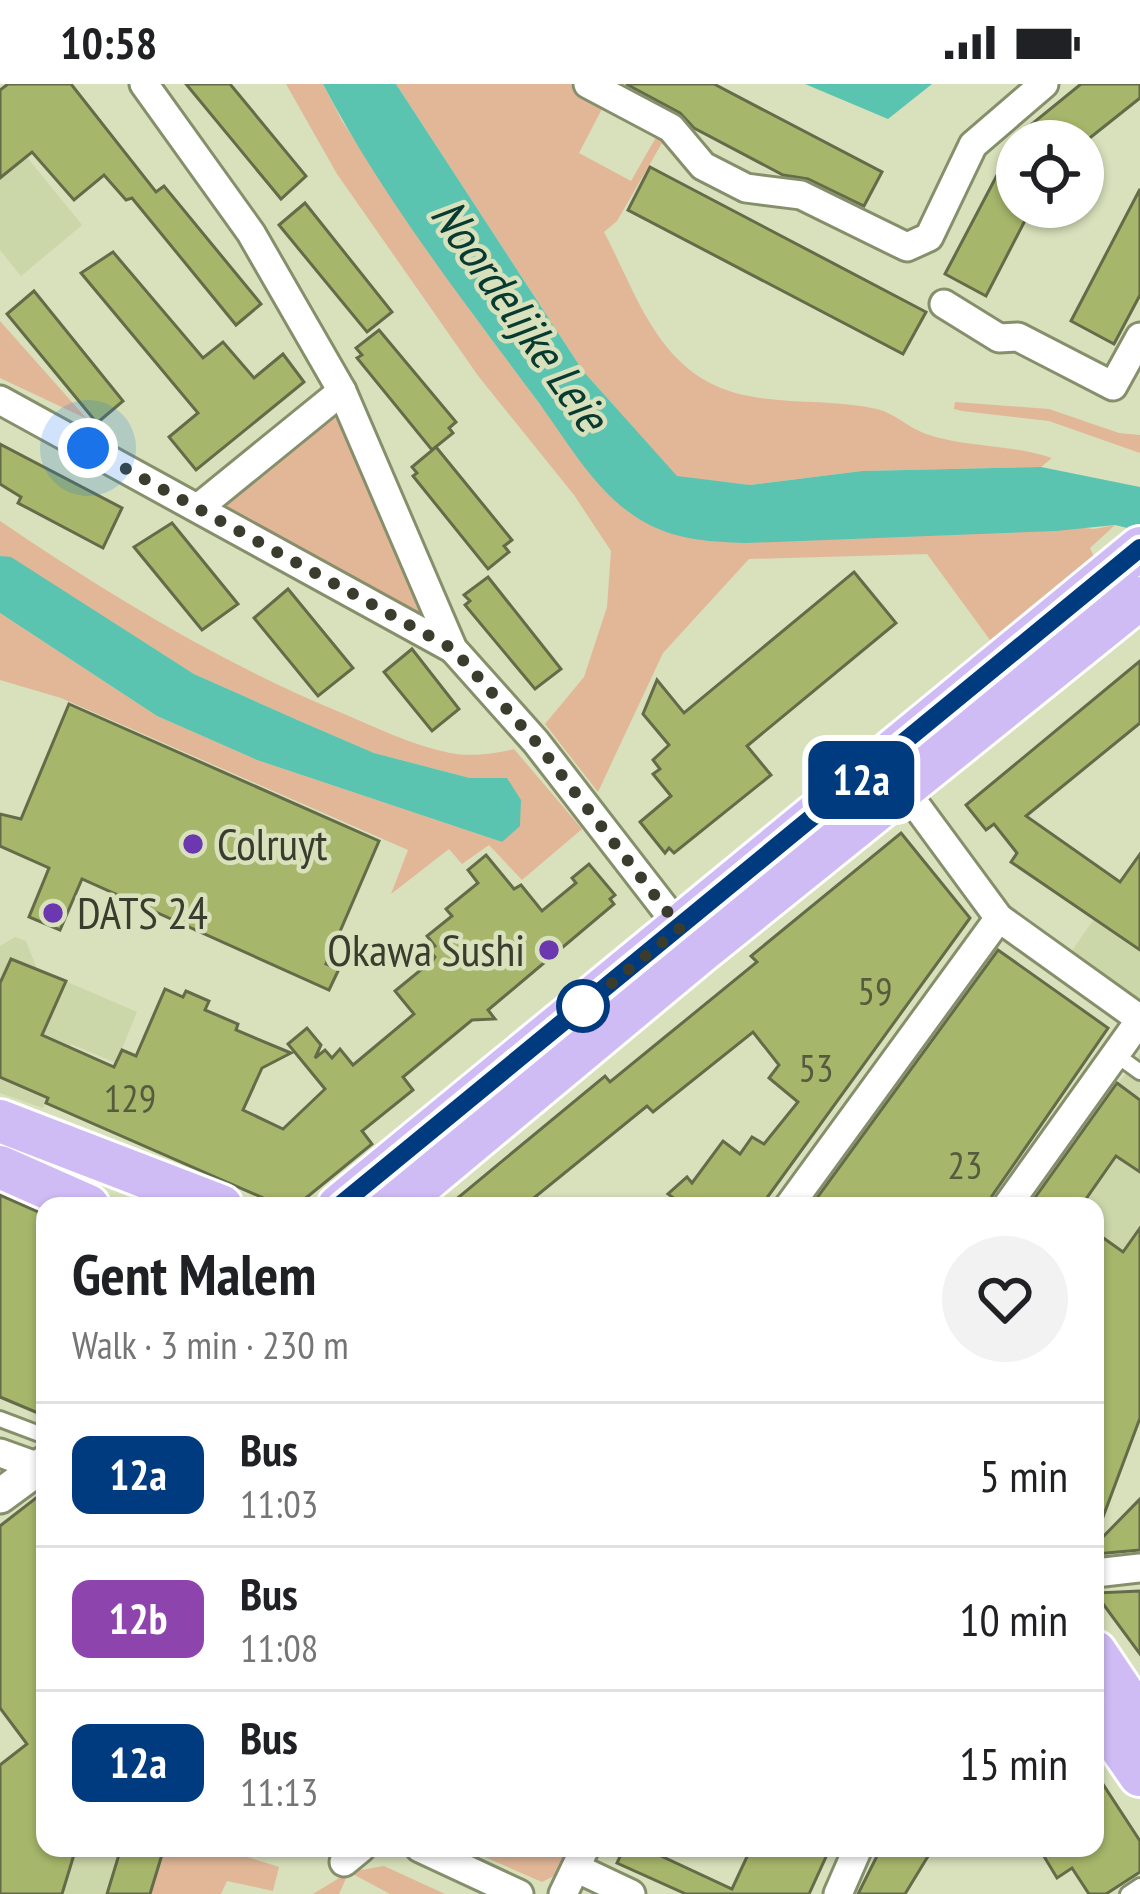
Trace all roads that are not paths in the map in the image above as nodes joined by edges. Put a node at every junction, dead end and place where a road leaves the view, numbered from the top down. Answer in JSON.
{"nodes":[{"id":1,"x":144,"y":84,"type":"edge"},
{"id":2,"x":588,"y":84,"type":"edge"},
{"id":3,"x":1044,"y":84,"type":"edge"},
{"id":4,"x":944,"y":304,"type":"dead end"},
{"id":5,"x":1140,"y":337,"type":"edge"},
{"id":6,"x":342,"y":391,"type":"junction"},
{"id":7,"x":0,"y":400,"type":"edge"},
{"id":8,"x":198,"y":508,"type":"junction"},
{"id":9,"x":1140,"y":548,"type":"edge"},
{"id":10,"x":1140,"y":598,"type":"edge"},
{"id":11,"x":453,"y":649,"type":"junction"},
{"id":12,"x":895,"y":775,"type":"junction"},
{"id":13,"x":999,"y":918,"type":"junction"},
{"id":14,"x":690,"y":941,"type":"junction"},
{"id":15,"x":1140,"y":1020,"type":"edge"},
{"id":16,"x":1115,"y":1054,"type":"junction"},
{"id":17,"x":1140,"y":1072,"type":"edge"},
{"id":18,"x":0,"y":1120,"type":"edge"},
{"id":19,"x":0,"y":1167,"type":"edge"},
{"id":20,"x":68,"y":1197,"type":"edge"},
{"id":21,"x":198,"y":1197,"type":"edge"},
{"id":22,"x":352,"y":1197,"type":"edge"},
{"id":23,"x":406,"y":1197,"type":"edge"},
{"id":24,"x":796,"y":1197,"type":"edge"},
{"id":25,"x":1013,"y":1197,"type":"edge"},
{"id":26,"x":0,"y":1419,"type":"edge"},
{"id":27,"x":36,"y":1449,"type":"edge"},
{"id":28,"x":0,"y":1453,"type":"edge"},
{"id":29,"x":36,"y":1455,"type":"edge"},
{"id":30,"x":36,"y":1462,"type":"edge"},
{"id":31,"x":0,"y":1496,"type":"edge"},
{"id":32,"x":1140,"y":1568,"type":"edge"},
{"id":33,"x":1104,"y":1572,"type":"edge"},
{"id":34,"x":1104,"y":1665,"type":"edge"},
{"id":35,"x":1140,"y":1719,"type":"edge"},
{"id":36,"x":1104,"y":1723,"type":"edge"},
{"id":37,"x":1140,"y":1775,"type":"edge"},
{"id":38,"x":439,"y":1857,"type":"edge"},
{"id":39,"x":854,"y":1857,"type":"edge"},
{"id":40,"x":575,"y":1870,"type":"edge"},
{"id":41,"x":1140,"y":1886,"type":"edge"},
{"id":42,"x":519,"y":1894,"type":"edge"},
{"id":43,"x":632,"y":1894,"type":"edge"},
{"id":44,"x":838,"y":1894,"type":"edge"},
{"id":45,"x":1128,"y":1894,"type":"edge"}],
"edges":[{"from":1,"to":6,"type":"street"},
{"from":2,"to":3,"type":"street"},
{"from":4,"to":5,"type":"street"},
{"from":6,"to":8,"type":"street"},
{"from":6,"to":11,"type":"street"},
{"from":7,"to":8,"type":"street"},
{"from":8,"to":11,"type":"street"},
{"from":9,"to":12,"type":"main road"},
{"from":10,"to":12,"type":"main road"},
{"from":11,"to":14,"type":"street"},
{"from":12,"to":13,"type":"street"},
{"from":12,"to":14,"type":"main road"},
{"from":13,"to":15,"type":"street"},
{"from":13,"to":24,"type":"street"},
{"from":14,"to":22,"type":"main road"},
{"from":14,"to":23,"type":"main road"},
{"from":15,"to":16,"type":"street"},
{"from":16,"to":17,"type":"lane"},
{"from":16,"to":25,"type":"street"},
{"from":18,"to":21,"type":"main road"},
{"from":19,"to":20,"type":"main road"},
{"from":26,"to":27,"type":"lane"},
{"from":28,"to":29,"type":"street"},
{"from":30,"to":31,"type":"street"},
{"from":32,"to":33,"type":"street"},
{"from":34,"to":35,"type":"main road"},
{"from":36,"to":37,"type":"main road"},
{"from":38,"to":42,"type":"street"},
{"from":39,"to":44,"type":"street"},
{"from":40,"to":43,"type":"street"},
{"from":41,"to":45,"type":"lane"}]}
